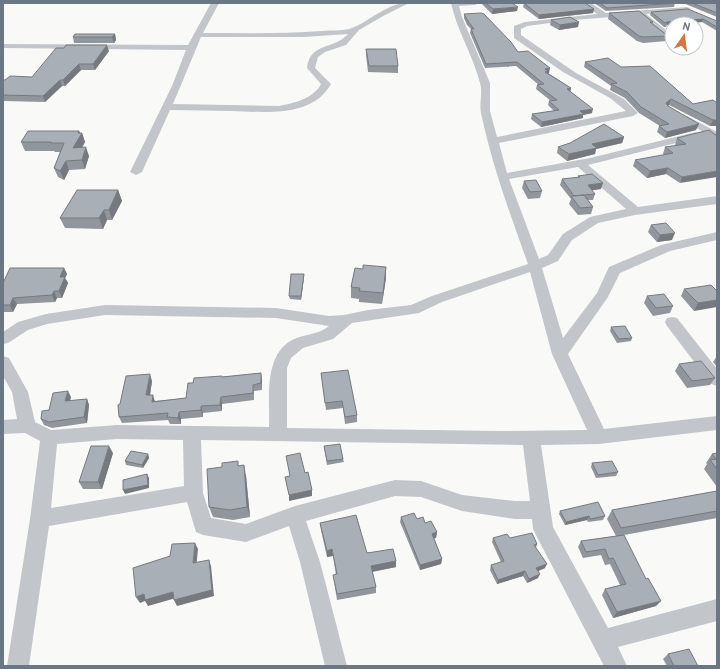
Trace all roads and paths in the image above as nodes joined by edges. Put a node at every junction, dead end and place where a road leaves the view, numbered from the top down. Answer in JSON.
{"nodes":[{"id":1,"x":215,"y":3,"type":"edge"},
{"id":2,"x":475,"y":3,"type":"edge"},
{"id":3,"x":586,"y":3,"type":"edge"},
{"id":4,"x":671,"y":3,"type":"edge"},
{"id":5,"x":403,"y":4,"type":"dead end"},
{"id":6,"x":455,"y":4,"type":"edge"},
{"id":7,"x":640,"y":13,"type":"junction"},
{"id":8,"x":604,"y":16,"type":"junction"},
{"id":9,"x":356,"y":29,"type":"junction"},
{"id":10,"x":664,"y":32,"type":"edge"},
{"id":11,"x":198,"y":35,"type":"junction"},
{"id":12,"x":3,"y":46,"type":"edge"},
{"id":13,"x":191,"y":48,"type":"junction"},
{"id":14,"x":166,"y":107,"type":"junction"},
{"id":15,"x":676,"y":113,"type":"edge"},
{"id":16,"x":713,"y":134,"type":"edge"},
{"id":17,"x":493,"y":141,"type":"junction"},
{"id":18,"x":580,"y":163,"type":"junction"},
{"id":19,"x":136,"y":172,"type":"dead end"},
{"id":20,"x":503,"y":177,"type":"junction"},
{"id":21,"x":717,"y":200,"type":"edge"},
{"id":22,"x":635,"y":211,"type":"junction"},
{"id":23,"x":717,"y":236,"type":"edge"},
{"id":24,"x":535,"y":266,"type":"junction"},
{"id":25,"x":348,"y":319,"type":"junction"},
{"id":26,"x":672,"y":322,"type":"dead end"},
{"id":27,"x":3,"y":339,"type":"edge"},
{"id":28,"x":560,"y":354,"type":"junction"},
{"id":29,"x":3,"y":362,"type":"edge"},
{"id":30,"x":717,"y":380,"type":"edge"},
{"id":31,"x":717,"y":423,"type":"edge"},
{"id":32,"x":27,"y":426,"type":"junction"},
{"id":33,"x":3,"y":427,"type":"edge"},
{"id":34,"x":192,"y":433,"type":"junction"},
{"id":35,"x":278,"y":433,"type":"junction"},
{"id":36,"x":49,"y":437,"type":"junction"},
{"id":37,"x":599,"y":437,"type":"junction"},
{"id":38,"x":531,"y":438,"type":"junction"},
{"id":39,"x":194,"y":493,"type":"junction"},
{"id":40,"x":541,"y":510,"type":"junction"},
{"id":41,"x":296,"y":515,"type":"junction"},
{"id":42,"x":40,"y":518,"type":"junction"},
{"id":43,"x":717,"y":610,"type":"edge"},
{"id":44,"x":603,"y":640,"type":"junction"},
{"id":45,"x":18,"y":666,"type":"edge"},
{"id":46,"x":336,"y":666,"type":"edge"},
{"id":47,"x":616,"y":666,"type":"edge"}],
"edges":[{"from":1,"to":11,"type":"street"},
{"from":2,"to":6,"type":"street"},
{"from":3,"to":8,"type":"street"},
{"from":4,"to":7,"type":"street"},
{"from":5,"to":9,"type":"street"},
{"from":6,"to":17,"type":"street"},
{"from":7,"to":8,"type":"street"},
{"from":7,"to":10,"type":"street"},
{"from":8,"to":17,"type":"street"},
{"from":9,"to":11,"type":"street"},
{"from":9,"to":14,"type":"street"},
{"from":11,"to":13,"type":"street"},
{"from":12,"to":13,"type":"street"},
{"from":13,"to":14,"type":"street"},
{"from":14,"to":19,"type":"street"},
{"from":15,"to":16,"type":"street"},
{"from":16,"to":18,"type":"street"},
{"from":17,"to":20,"type":"street"},
{"from":18,"to":20,"type":"street"},
{"from":18,"to":22,"type":"street"},
{"from":20,"to":24,"type":"street"},
{"from":21,"to":22,"type":"street"},
{"from":22,"to":24,"type":"street"},
{"from":23,"to":28,"type":"street"},
{"from":24,"to":25,"type":"street"},
{"from":24,"to":28,"type":"street"},
{"from":25,"to":27,"type":"street"},
{"from":25,"to":35,"type":"street"},
{"from":26,"to":30,"type":"street"},
{"from":28,"to":37,"type":"street"},
{"from":29,"to":32,"type":"street"},
{"from":31,"to":37,"type":"street"},
{"from":32,"to":33,"type":"street"},
{"from":32,"to":36,"type":"street"},
{"from":34,"to":35,"type":"street"},
{"from":34,"to":36,"type":"street"},
{"from":34,"to":39,"type":"street"},
{"from":35,"to":38,"type":"street"},
{"from":36,"to":42,"type":"street"},
{"from":37,"to":38,"type":"street"},
{"from":38,"to":40,"type":"street"},
{"from":39,"to":41,"type":"street"},
{"from":39,"to":42,"type":"street"},
{"from":40,"to":41,"type":"street"},
{"from":40,"to":44,"type":"street"},
{"from":41,"to":46,"type":"street"},
{"from":42,"to":45,"type":"street"},
{"from":43,"to":44,"type":"street"},
{"from":44,"to":47,"type":"street"}]}
